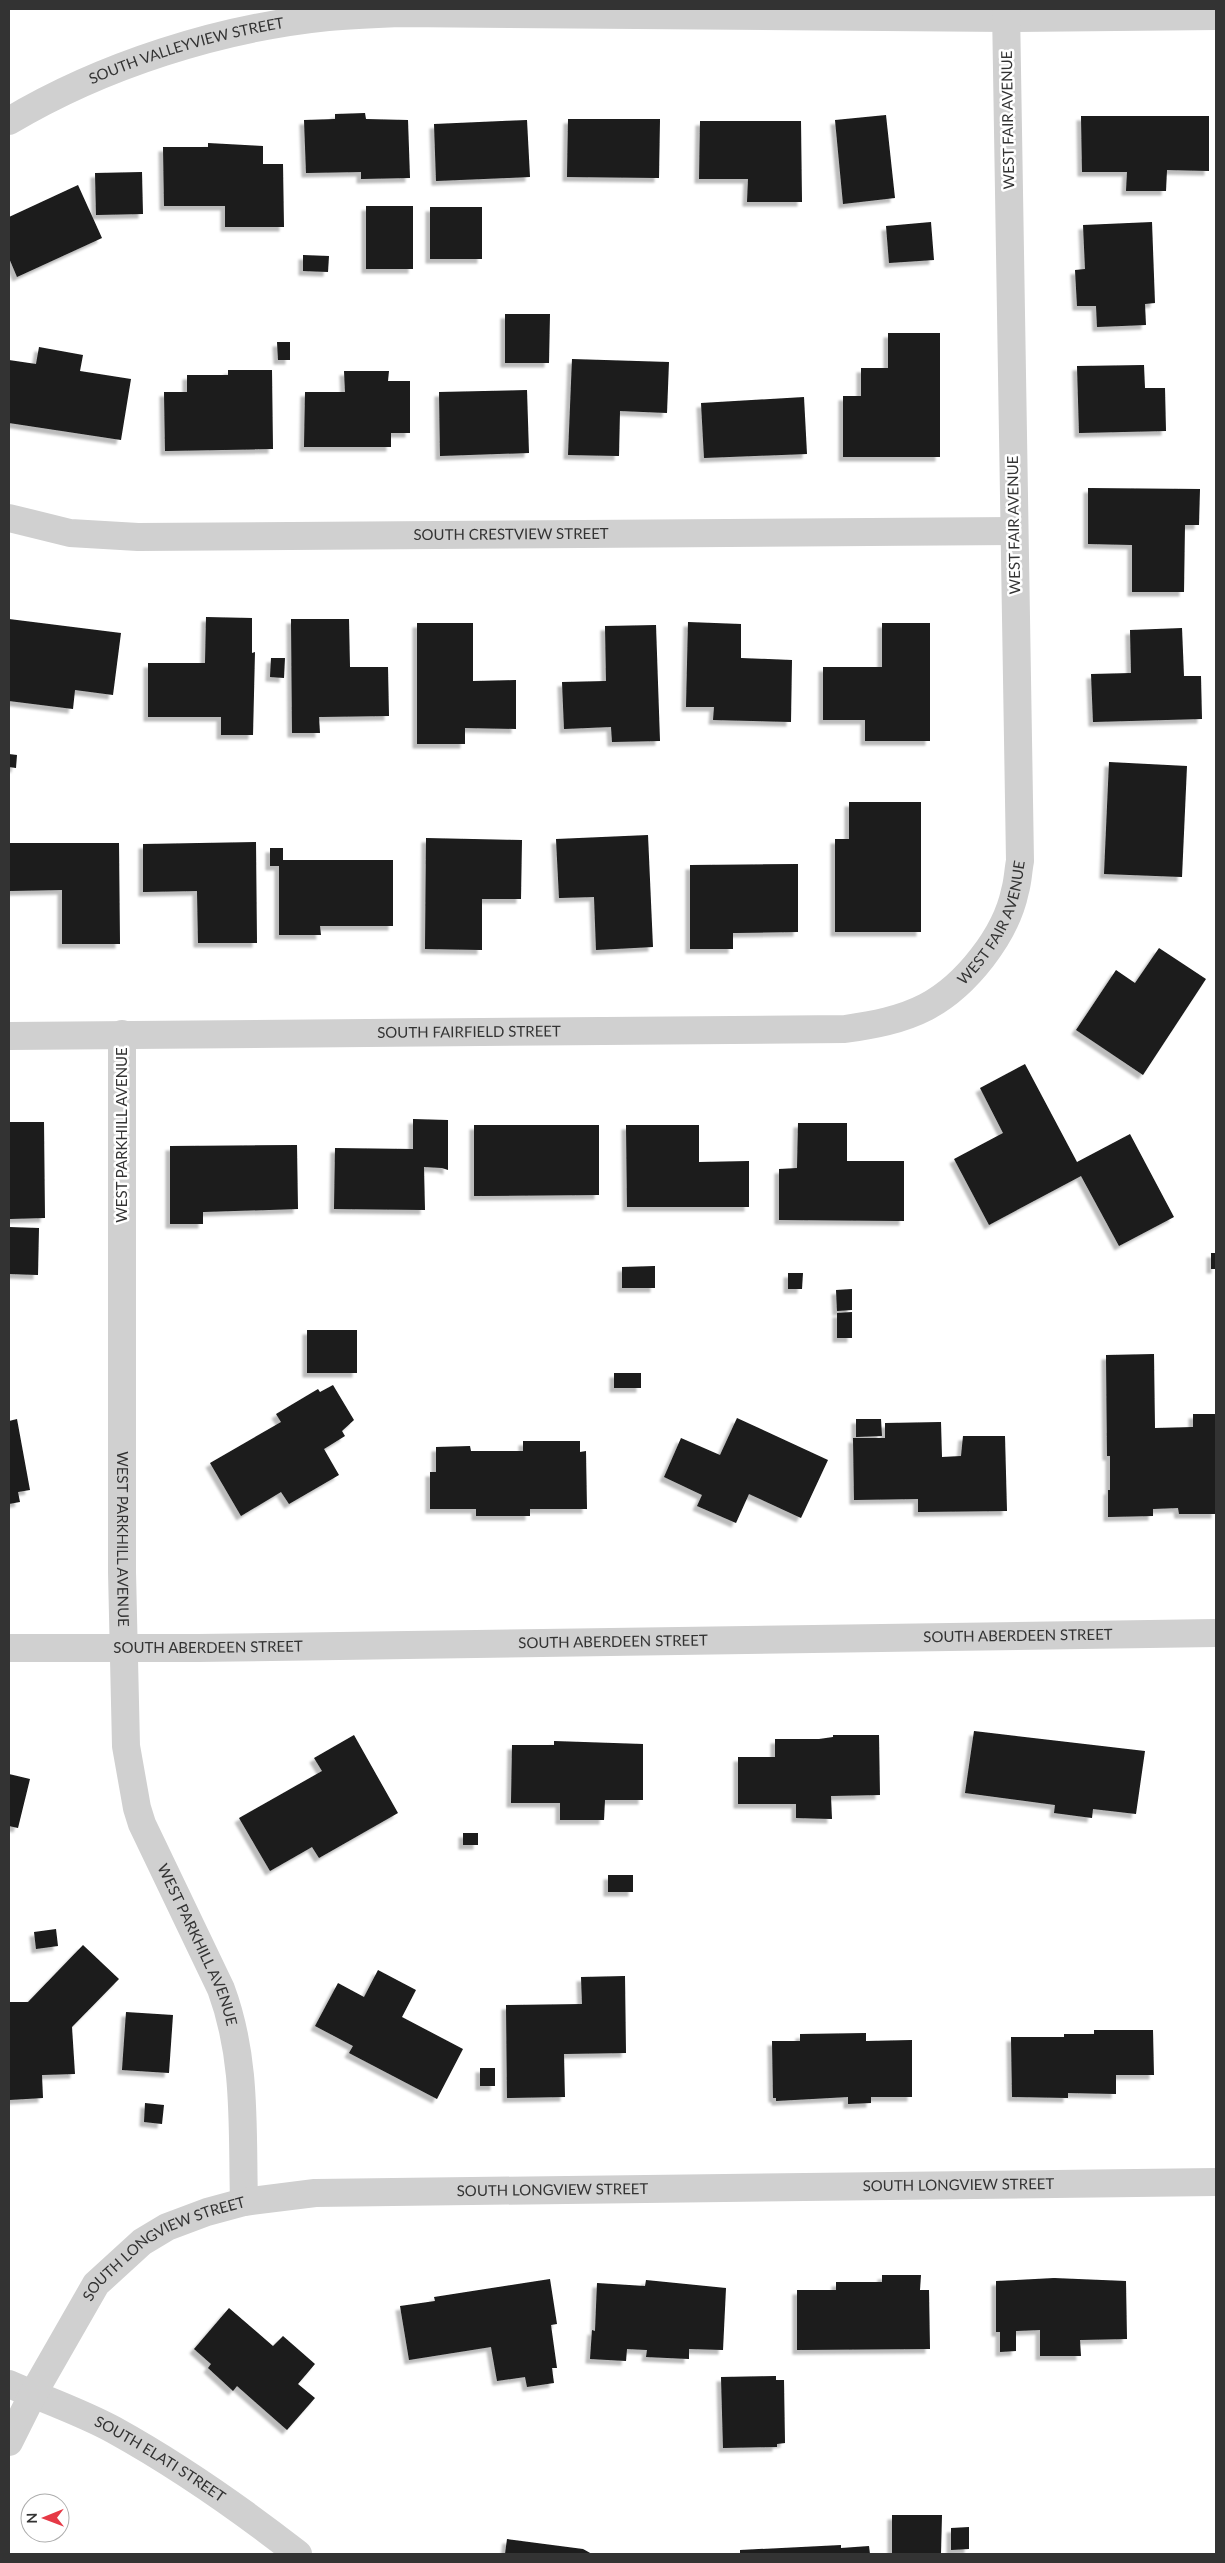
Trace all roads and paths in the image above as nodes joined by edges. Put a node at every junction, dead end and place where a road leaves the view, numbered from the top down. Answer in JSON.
{"nodes":[{"id":1,"x":1006,"y":14,"type":"edge"},
{"id":2,"x":1216,"y":16,"type":"edge"},
{"id":3,"x":9,"y":121,"type":"edge"},
{"id":4,"x":9,"y":518,"type":"edge"},
{"id":5,"x":1014,"y":531,"type":"junction"},
{"id":6,"x":926,"y":1007,"type":"joint"},
{"id":7,"x":122,"y":1034,"type":"junction"},
{"id":8,"x":9,"y":1036,"type":"edge"},
{"id":9,"x":1216,"y":1633,"type":"edge"},
{"id":10,"x":124,"y":1647,"type":"junction"},
{"id":11,"x":9,"y":1648,"type":"edge"},
{"id":12,"x":1216,"y":2182,"type":"edge"},
{"id":13,"x":244,"y":2202,"type":"junction"},
{"id":14,"x":21,"y":2389,"type":"edge"},
{"id":15,"x":9,"y":2442,"type":"edge"},
{"id":16,"x":298,"y":2554,"type":"edge"}],
"edges":[{"from":1,"to":2,"type":"street","name":"SOUTH VALLEYVIEW STREET"},
{"from":1,"to":3,"type":"street","name":"SOUTH VALLEYVIEW STREET"},
{"from":1,"to":5,"type":"street","name":"WEST FAIR AVENUE"},
{"from":4,"to":5,"type":"street","name":"SOUTH CRESTVIEW STREET"},
{"from":5,"to":6,"type":"street","name":"WEST FAIR AVENUE"},
{"from":6,"to":7,"type":"street","name":"SOUTH FAIRFIELD STREET"},
{"from":7,"to":8,"type":"street","name":"SOUTH FAIRFIELD STREET"},
{"from":7,"to":10,"type":"street","name":"WEST PARKHILL AVENUE"},
{"from":9,"to":10,"type":"street","name":"SOUTH ABERDEEN STREET"},
{"from":10,"to":11,"type":"street","name":"SOUTH ABERDEEN STREET"},
{"from":10,"to":13,"type":"street","name":"WEST PARKHILL AVENUE"},
{"from":12,"to":13,"type":"street","name":"SOUTH LONGVIEW STREET"},
{"from":13,"to":14,"type":"street","name":"SOUTH LONGVIEW STREET"},
{"from":14,"to":15,"type":"street","name":"SOUTH LONGVIEW STREET"},
{"from":14,"to":16,"type":"street","name":"SOUTH ELATI STREET"}]}
